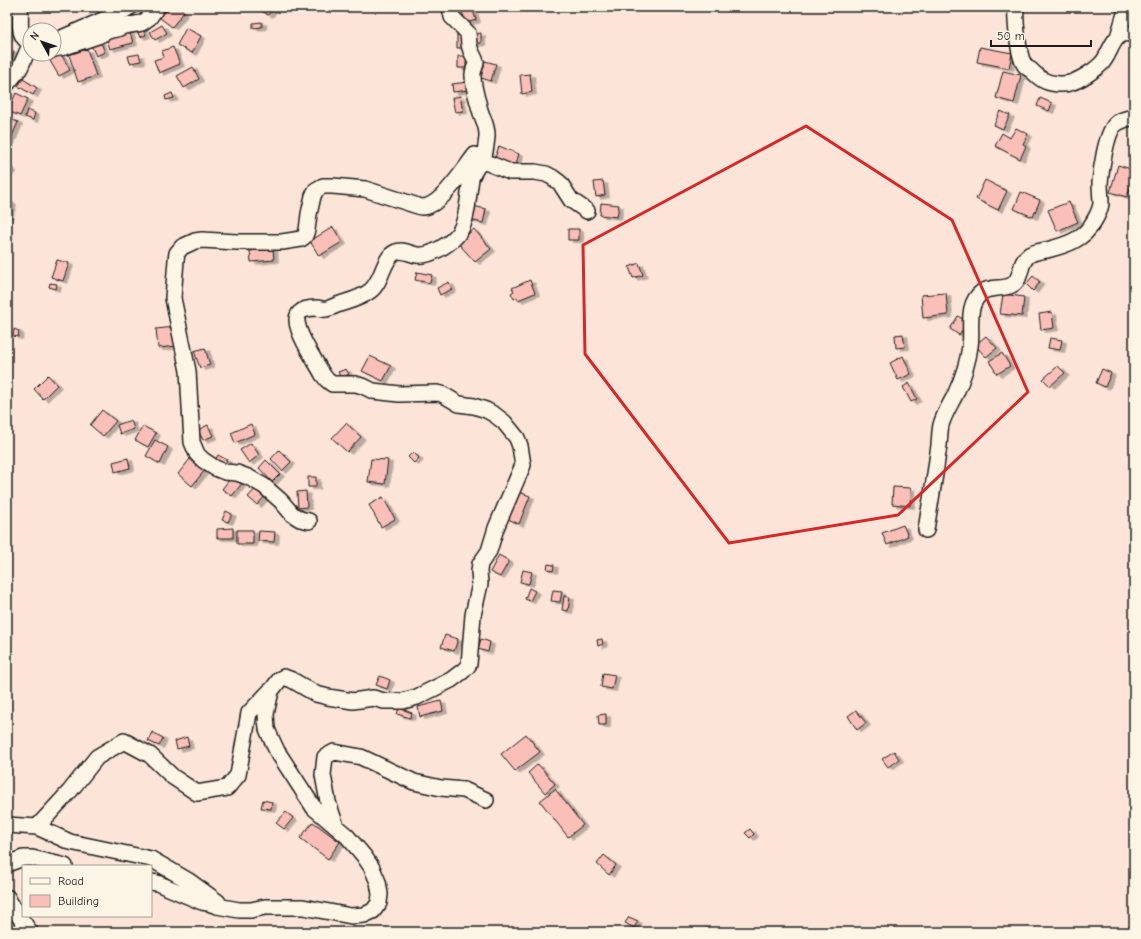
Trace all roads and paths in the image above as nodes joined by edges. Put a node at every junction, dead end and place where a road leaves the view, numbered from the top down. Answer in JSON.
{"nodes":[{"id":1,"x":20,"y":7,"type":"edge"},
{"id":2,"x":130,"y":7,"type":"edge"},
{"id":3,"x":157,"y":7,"type":"edge"},
{"id":4,"x":450,"y":7,"type":"edge"},
{"id":5,"x":1016,"y":7,"type":"edge"},
{"id":6,"x":1127,"y":7,"type":"edge"},
{"id":7,"x":22,"y":34,"type":"edge"},
{"id":8,"x":1134,"y":35,"type":"edge"},
{"id":9,"x":1118,"y":37,"type":"junction"},
{"id":10,"x":62,"y":38,"type":"edge"},
{"id":11,"x":62,"y":48,"type":"edge"},
{"id":12,"x":22,"y":62,"type":"edge"},
{"id":13,"x":7,"y":84,"type":"edge"},
{"id":14,"x":1134,"y":117,"type":"edge"},
{"id":15,"x":487,"y":136,"type":"junction"},
{"id":16,"x":483,"y":158,"type":"junction"},
{"id":17,"x":587,"y":211,"type":"dead end"},
{"id":18,"x":309,"y":520,"type":"dead end"},
{"id":19,"x":926,"y":530,"type":"dead end"},
{"id":20,"x":271,"y":691,"type":"junction"},
{"id":21,"x":486,"y":800,"type":"dead end"},
{"id":22,"x":7,"y":825,"type":"edge"},
{"id":23,"x":336,"y":826,"type":"junction"},
{"id":24,"x":37,"y":827,"type":"junction"},
{"id":25,"x":7,"y":864,"type":"edge"},
{"id":26,"x":61,"y":865,"type":"edge"},
{"id":27,"x":152,"y":882,"type":"edge"},
{"id":28,"x":7,"y":897,"type":"edge"},
{"id":29,"x":227,"y":908,"type":"junction"},
{"id":30,"x":30,"y":932,"type":"edge"}],
"edges":[{"from":1,"to":7,"type":"street"},
{"from":2,"to":10,"type":"street"},
{"from":3,"to":11,"type":"street"},
{"from":4,"to":15,"type":"street"},
{"from":5,"to":9,"type":"street"},
{"from":6,"to":9,"type":"street"},
{"from":8,"to":9,"type":"street"},
{"from":12,"to":13,"type":"street"},
{"from":14,"to":19,"type":"street"},
{"from":15,"to":16,"type":"street"},
{"from":15,"to":18,"type":"street"},
{"from":16,"to":17,"type":"street"},
{"from":16,"to":20,"type":"street"},
{"from":20,"to":23,"type":"street"},
{"from":20,"to":24,"type":"street"},
{"from":21,"to":23,"type":"street"},
{"from":22,"to":24,"type":"street"},
{"from":23,"to":29,"type":"street"},
{"from":24,"to":29,"type":"street"},
{"from":25,"to":26,"type":"street"},
{"from":27,"to":29,"type":"street"},
{"from":28,"to":30,"type":"street"}]}
